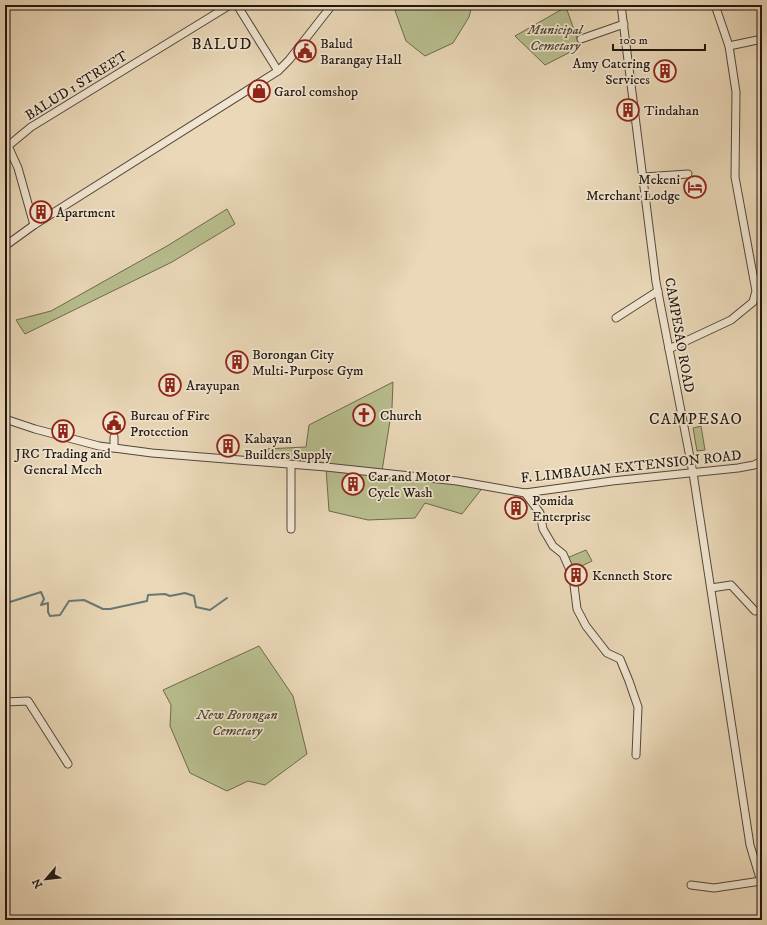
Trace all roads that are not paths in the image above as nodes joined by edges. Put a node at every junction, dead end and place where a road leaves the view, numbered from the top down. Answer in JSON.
{"nodes":[{"id":1,"x":230,"y":5,"type":"edge"},
{"id":2,"x":237,"y":5,"type":"edge"},
{"id":3,"x":332,"y":5,"type":"edge"},
{"id":4,"x":621,"y":5,"type":"edge"},
{"id":5,"x":715,"y":5,"type":"edge"},
{"id":6,"x":624,"y":24,"type":"junction"},
{"id":7,"x":581,"y":39,"type":"dead end"},
{"id":8,"x":762,"y":39,"type":"edge"},
{"id":9,"x":729,"y":46,"type":"junction"},
{"id":10,"x":278,"y":71,"type":"junction"},
{"id":11,"x":6,"y":144,"type":"edge"},
{"id":12,"x":688,"y":174,"type":"dead end"},
{"id":13,"x":644,"y":177,"type":"junction"},
{"id":14,"x":34,"y":225,"type":"junction"},
{"id":15,"x":5,"y":246,"type":"edge"},
{"id":16,"x":658,"y":291,"type":"junction"},
{"id":17,"x":616,"y":318,"type":"dead end"},
{"id":18,"x":669,"y":349,"type":"junction"},
{"id":19,"x":5,"y":419,"type":"edge"},
{"id":20,"x":114,"y":437,"type":"dead end"},
{"id":21,"x":114,"y":448,"type":"junction"},
{"id":22,"x":762,"y":461,"type":"edge"},
{"id":23,"x":291,"y":465,"type":"junction"},
{"id":24,"x":692,"y":473,"type":"junction"},
{"id":25,"x":525,"y":494,"type":"junction"},
{"id":26,"x":292,"y":529,"type":"dead end"},
{"id":27,"x":711,"y":588,"type":"junction"},
{"id":28,"x":755,"y":611,"type":"dead end"},
{"id":29,"x":5,"y":702,"type":"edge"},
{"id":30,"x":636,"y":755,"type":"dead end"},
{"id":31,"x":68,"y":764,"type":"dead end"},
{"id":32,"x":761,"y":883,"type":"edge"},
{"id":33,"x":691,"y":885,"type":"dead end"}],
"edges":[{"from":1,"to":11,"type":"street","name":"BALUD 1 STREET"},
{"from":2,"to":10,"type":"street"},
{"from":3,"to":10,"type":"street"},
{"from":4,"to":6,"type":"street","name":"CAMPESAO ROAD"},
{"from":5,"to":9,"type":"street"},
{"from":6,"to":7,"type":"street"},
{"from":6,"to":13,"type":"street","name":"CAMPESAO ROAD"},
{"from":8,"to":9,"type":"street"},
{"from":9,"to":18,"type":"street"},
{"from":10,"to":14,"type":"street"},
{"from":11,"to":14,"type":"street","name":"BALUD 1 STREET"},
{"from":12,"to":13,"type":"street"},
{"from":13,"to":16,"type":"street","name":"CAMPESAO ROAD"},
{"from":14,"to":15,"type":"street"},
{"from":16,"to":17,"type":"street"},
{"from":16,"to":18,"type":"street","name":"CAMPESAO ROAD"},
{"from":18,"to":24,"type":"street","name":"CAMPESAO ROAD"},
{"from":19,"to":21,"type":"street","name":"F. LIMBAUAN EXTENSION ROAD"},
{"from":20,"to":21,"type":"street"},
{"from":21,"to":23,"type":"street","name":"F. LIMBAUAN EXTENSION ROAD"},
{"from":22,"to":24,"type":"street","name":"F. LIMBAUAN EXTENSION ROAD"},
{"from":23,"to":25,"type":"street","name":"F. LIMBAUAN EXTENSION ROAD"},
{"from":23,"to":26,"type":"street"},
{"from":24,"to":25,"type":"street","name":"F. LIMBAUAN EXTENSION ROAD"},
{"from":24,"to":27,"type":"street","name":"CAMPESAO ROAD"},
{"from":25,"to":30,"type":"street"},
{"from":27,"to":28,"type":"street"},
{"from":27,"to":32,"type":"street","name":"CAMPESAO ROAD"},
{"from":29,"to":31,"type":"street"},
{"from":32,"to":33,"type":"street"}]}
